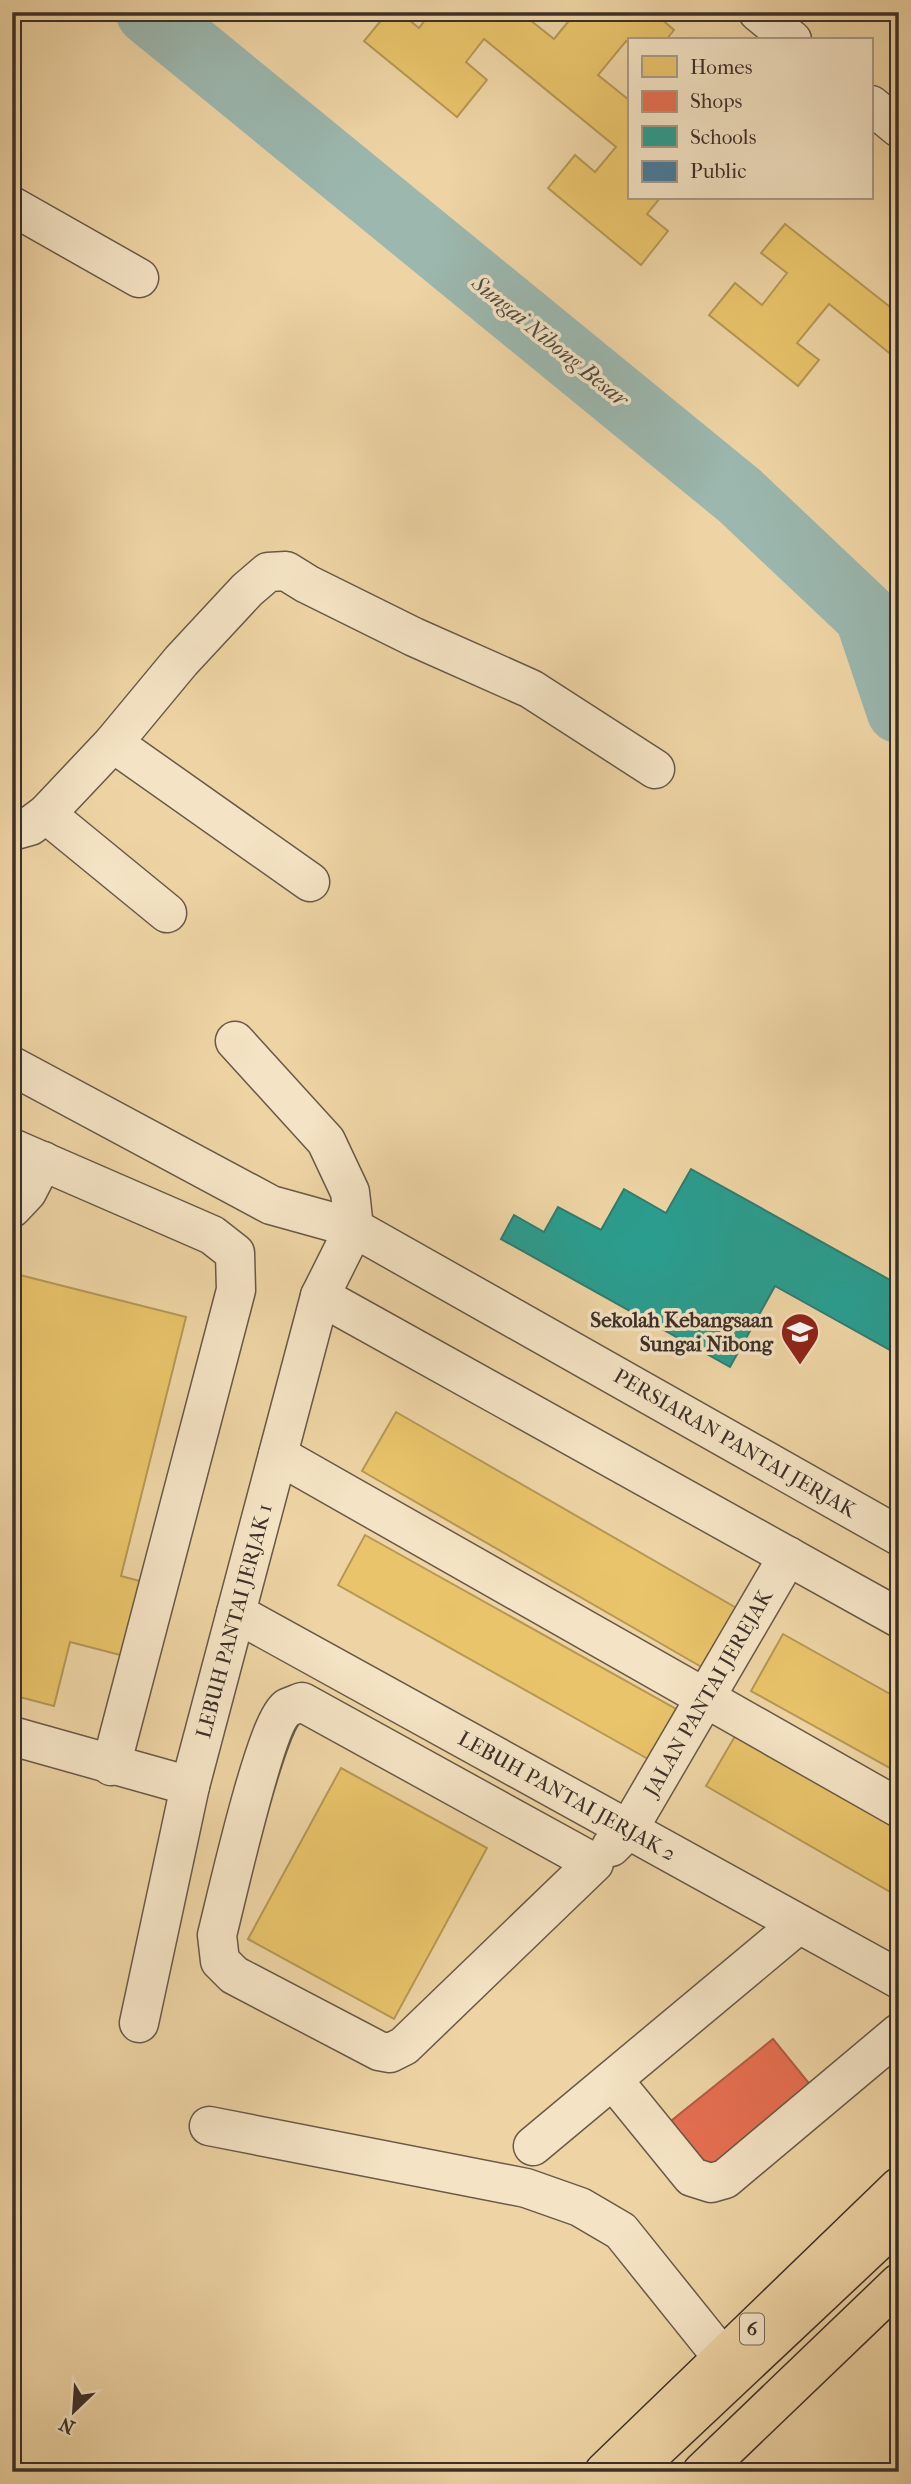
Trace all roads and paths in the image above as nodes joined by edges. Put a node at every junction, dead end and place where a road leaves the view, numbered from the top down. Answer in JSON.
{"nodes":[{"id":1,"x":758,"y":12,"type":"edge"},
{"id":2,"x":790,"y":38,"type":"edge"},
{"id":3,"x":872,"y":106,"type":"edge"},
{"id":4,"x":899,"y":128,"type":"edge"},
{"id":5,"x":12,"y":206,"type":"edge"},
{"id":6,"x":139,"y":278,"type":"dead end"},
{"id":7,"x":113,"y":743,"type":"junction"},
{"id":8,"x":655,"y":769,"type":"dead end"},
{"id":9,"x":46,"y":814,"type":"junction"},
{"id":10,"x":12,"y":831,"type":"edge"},
{"id":11,"x":310,"y":882,"type":"dead end"},
{"id":12,"x":167,"y":913,"type":"dead end"},
{"id":13,"x":235,"y":1041,"type":"dead end"},
{"id":14,"x":12,"y":1066,"type":"edge"},
{"id":15,"x":28,"y":1154,"type":"edge"},
{"id":16,"x":12,"y":1209,"type":"edge"},
{"id":17,"x":354,"y":1228,"type":"junction"},
{"id":18,"x":320,"y":1297,"type":"junction"},
{"id":19,"x":278,"y":1455,"type":"junction"},
{"id":20,"x":899,"y":1536,"type":"edge"},
{"id":21,"x":788,"y":1556,"type":"junction"},
{"id":22,"x":236,"y":1613,"type":"junction"},
{"id":23,"x":899,"y":1618,"type":"edge"},
{"id":24,"x":705,"y":1699,"type":"junction"},
{"id":25,"x":12,"y":1736,"type":"edge"},
{"id":26,"x":111,"y":1766,"type":"junction"},
{"id":27,"x":190,"y":1786,"type":"junction"},
{"id":28,"x":899,"y":1808,"type":"edge"},
{"id":29,"x":628,"y":1830,"type":"junction"},
{"id":30,"x":594,"y":1863,"type":"junction"},
{"id":31,"x":799,"y":1923,"type":"junction"},
{"id":32,"x":899,"y":1979,"type":"edge"},
{"id":33,"x":139,"y":2023,"type":"dead end"},
{"id":34,"x":899,"y":2034,"type":"edge"},
{"id":35,"x":613,"y":2080,"type":"junction"},
{"id":36,"x":209,"y":2126,"type":"dead end"},
{"id":37,"x":533,"y":2146,"type":"dead end"},
{"id":38,"x":899,"y":2187,"type":"edge"},
{"id":39,"x":899,"y":2221,"type":"edge"},
{"id":40,"x":899,"y":2283,"type":"edge"},
{"id":41,"x":899,"y":2307,"type":"edge"},
{"id":42,"x":723,"y":2358,"type":"junction"},
{"id":43,"x":604,"y":2472,"type":"edge"},
{"id":44,"x":632,"y":2472,"type":"edge"},
{"id":45,"x":702,"y":2472,"type":"edge"},
{"id":46,"x":719,"y":2472,"type":"edge"}],
"edges":[{"from":1,"to":2,"type":"street"},
{"from":3,"to":4,"type":"street"},
{"from":5,"to":6,"type":"street"},
{"from":7,"to":8,"type":"street"},
{"from":7,"to":9,"type":"street"},
{"from":7,"to":11,"type":"street"},
{"from":9,"to":10,"type":"street"},
{"from":9,"to":12,"type":"street"},
{"from":13,"to":17,"type":"street"},
{"from":14,"to":17,"type":"street","name":"PERSIARAN PANTAI JERJAK"},
{"from":15,"to":16,"type":"street"},
{"from":15,"to":26,"type":"street"},
{"from":17,"to":18,"type":"street","name":"LEBUH PANTAI JERJAK 1"},
{"from":17,"to":20,"type":"street","name":"PERSIARAN PANTAI JERJAK"},
{"from":18,"to":19,"type":"street","name":"LEBUH PANTAI JERJAK 1"},
{"from":18,"to":21,"type":"street"},
{"from":19,"to":22,"type":"street","name":"LEBUH PANTAI JERJAK 1"},
{"from":19,"to":24,"type":"street"},
{"from":21,"to":23,"type":"street"},
{"from":21,"to":24,"type":"street","name":"JALAN PANTAI JEREJAK"},
{"from":22,"to":27,"type":"street","name":"LEBUH PANTAI JERJAK 1"},
{"from":22,"to":29,"type":"street","name":"LEBUH PANTAI JERJAK 2"},
{"from":24,"to":28,"type":"street"},
{"from":24,"to":29,"type":"street","name":"JALAN PANTAI JEREJAK"},
{"from":25,"to":26,"type":"street"},
{"from":26,"to":27,"type":"street"},
{"from":27,"to":33,"type":"street","name":"LEBUH PANTAI JERJAK 1"},
{"from":29,"to":30,"type":"street","name":"JALAN PANTAI JEREJAK"},
{"from":29,"to":31,"type":"street","name":"LEBUH PANTAI JERJAK 2"},
{"from":30,"to":30,"type":"street","name":"JALAN PANTAI JEREJAK"},
{"from":31,"to":32,"type":"street","name":"LEBUH PANTAI JERJAK 2"},
{"from":31,"to":35,"type":"street"},
{"from":34,"to":35,"type":"street"},
{"from":35,"to":37,"type":"street"},
{"from":36,"to":42,"type":"street"},
{"from":38,"to":42,"type":"main road","number":"6"},
{"from":39,"to":44,"type":"main road","number":"6"},
{"from":40,"to":45,"type":"main road"},
{"from":41,"to":46,"type":"main road"},
{"from":42,"to":43,"type":"main road","number":"6"}]}
